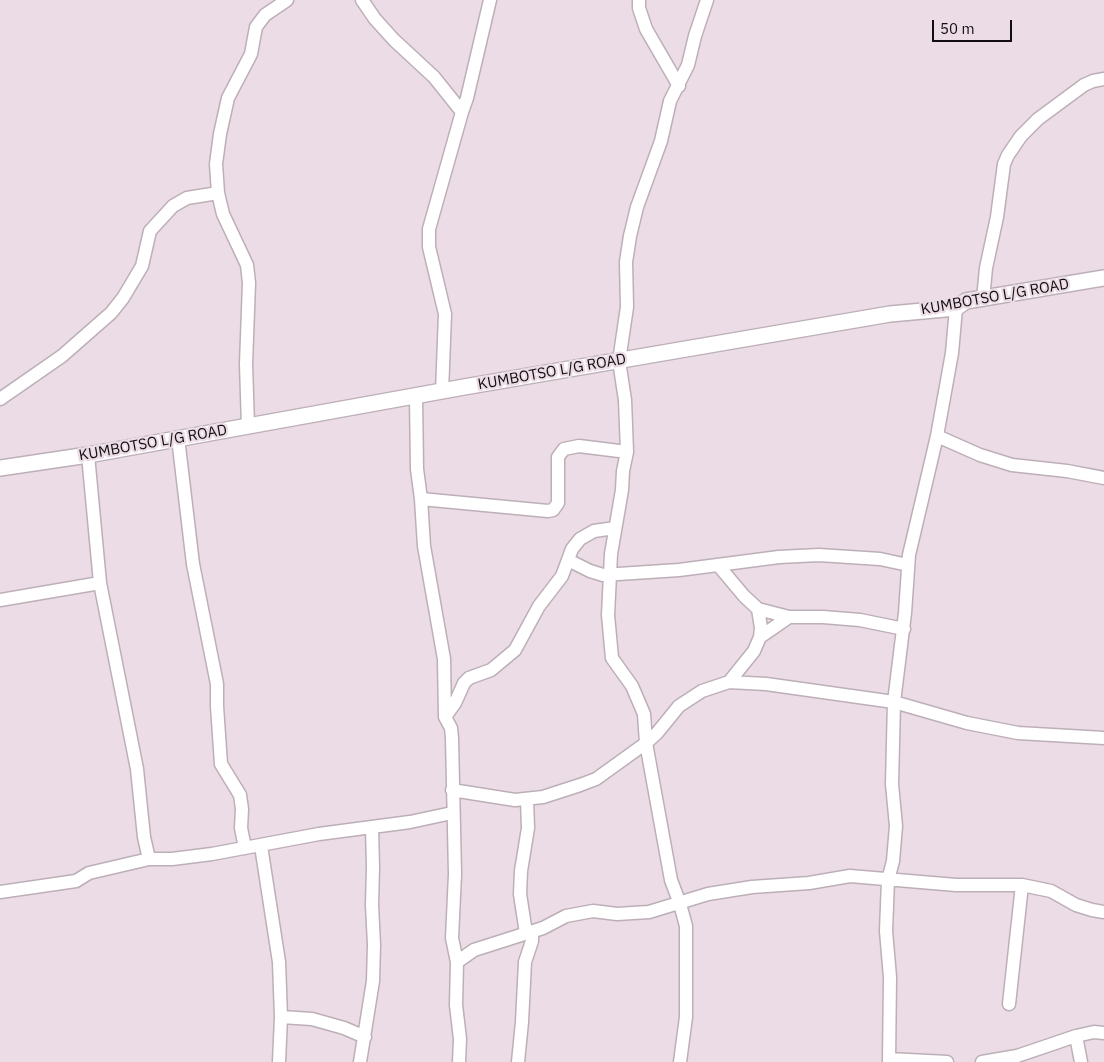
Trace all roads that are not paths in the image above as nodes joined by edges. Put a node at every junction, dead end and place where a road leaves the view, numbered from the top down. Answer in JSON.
{"nodes":[{"id":1,"x":287,"y":0,"type":"edge"},
{"id":2,"x":362,"y":0,"type":"edge"},
{"id":3,"x":490,"y":0,"type":"edge"},
{"id":4,"x":639,"y":0,"type":"edge"},
{"id":5,"x":707,"y":0,"type":"edge"},
{"id":6,"x":1104,"y":80,"type":"edge"},
{"id":7,"x":679,"y":86,"type":"junction"},
{"id":8,"x":462,"y":112,"type":"junction"},
{"id":9,"x":218,"y":193,"type":"junction"},
{"id":10,"x":1104,"y":278,"type":"edge"},
{"id":11,"x":983,"y":299,"type":"junction"},
{"id":12,"x":956,"y":308,"type":"junction"},
{"id":13,"x":619,"y":362,"type":"junction"},
{"id":14,"x":442,"y":392,"type":"junction"},
{"id":15,"x":416,"y":396,"type":"junction"},
{"id":16,"x":0,"y":399,"type":"edge"},
{"id":17,"x":248,"y":426,"type":"junction"},
{"id":18,"x":937,"y":436,"type":"junction"},
{"id":19,"x":178,"y":438,"type":"junction"},
{"id":20,"x":627,"y":452,"type":"junction"},
{"id":21,"x":88,"y":455,"type":"junction"},
{"id":22,"x":0,"y":468,"type":"edge"},
{"id":23,"x":1104,"y":478,"type":"edge"},
{"id":24,"x":421,"y":499,"type":"junction"},
{"id":25,"x":615,"y":528,"type":"junction"},
{"id":26,"x":568,"y":560,"type":"junction"},
{"id":27,"x":718,"y":565,"type":"junction"},
{"id":28,"x":908,"y":565,"type":"junction"},
{"id":29,"x":610,"y":574,"type":"junction"},
{"id":30,"x":100,"y":583,"type":"junction"},
{"id":31,"x":0,"y":600,"type":"edge"},
{"id":32,"x":758,"y":609,"type":"junction"},
{"id":33,"x":789,"y":617,"type":"junction"},
{"id":34,"x":904,"y":629,"type":"junction"},
{"id":35,"x":760,"y":637,"type":"junction"},
{"id":36,"x":729,"y":682,"type":"junction"},
{"id":37,"x":894,"y":702,"type":"junction"},
{"id":38,"x":644,"y":714,"type":"junction"},
{"id":39,"x":445,"y":716,"type":"junction"},
{"id":40,"x":667,"y":721,"type":"junction"},
{"id":41,"x":1104,"y":738,"type":"edge"},
{"id":42,"x":646,"y":743,"type":"junction"},
{"id":43,"x":452,"y":790,"type":"junction"},
{"id":44,"x":527,"y":799,"type":"junction"},
{"id":45,"x":452,"y":813,"type":"junction"},
{"id":46,"x":372,"y":828,"type":"junction"},
{"id":47,"x":261,"y":846,"type":"junction"},
{"id":48,"x":245,"y":848,"type":"junction"},
{"id":49,"x":149,"y":858,"type":"junction"},
{"id":50,"x":888,"y":880,"type":"junction"},
{"id":51,"x":1022,"y":885,"type":"junction"},
{"id":52,"x":0,"y":892,"type":"edge"},
{"id":53,"x":680,"y":904,"type":"junction"},
{"id":54,"x":1104,"y":912,"type":"edge"},
{"id":55,"x":529,"y":933,"type":"junction"},
{"id":56,"x":457,"y":962,"type":"junction"},
{"id":57,"x":1009,"y":1004,"type":"dead end"},
{"id":58,"x":281,"y":1017,"type":"junction"},
{"id":59,"x":1104,"y":1032,"type":"edge"},
{"id":60,"x":1076,"y":1036,"type":"junction"},
{"id":61,"x":365,"y":1037,"type":"junction"},
{"id":62,"x":889,"y":1061,"type":"edge"},
{"id":63,"x":279,"y":1062,"type":"edge"},
{"id":64,"x":360,"y":1062,"type":"edge"},
{"id":65,"x":459,"y":1062,"type":"edge"},
{"id":66,"x":518,"y":1062,"type":"edge"},
{"id":67,"x":680,"y":1062,"type":"edge"},
{"id":68,"x":948,"y":1062,"type":"edge"},
{"id":69,"x":982,"y":1062,"type":"edge"},
{"id":70,"x":1081,"y":1062,"type":"edge"}],
"edges":[{"from":1,"to":9,"type":"street"},
{"from":2,"to":8,"type":"street"},
{"from":3,"to":8,"type":"street"},
{"from":4,"to":7,"type":"street"},
{"from":5,"to":7,"type":"street"},
{"from":6,"to":11,"type":"street"},
{"from":7,"to":13,"type":"street"},
{"from":8,"to":14,"type":"street"},
{"from":9,"to":16,"type":"street"},
{"from":9,"to":17,"type":"street"},
{"from":10,"to":11,"type":"main road","name":"KUMBOTSO L/G ROAD"},
{"from":11,"to":12,"type":"main road","name":"KUMBOTSO L/G ROAD"},
{"from":12,"to":13,"type":"main road","name":"KUMBOTSO L/G ROAD"},
{"from":12,"to":18,"type":"street"},
{"from":13,"to":14,"type":"main road","name":"KUMBOTSO L/G ROAD"},
{"from":13,"to":20,"type":"street"},
{"from":14,"to":15,"type":"main road","name":"KUMBOTSO L/G ROAD"},
{"from":15,"to":17,"type":"main road","name":"KUMBOTSO L/G ROAD"},
{"from":15,"to":24,"type":"street"},
{"from":17,"to":19,"type":"main road","name":"KUMBOTSO L/G ROAD"},
{"from":18,"to":23,"type":"street"},
{"from":18,"to":28,"type":"street"},
{"from":19,"to":21,"type":"main road","name":"KUMBOTSO L/G ROAD"},
{"from":19,"to":48,"type":"street"},
{"from":20,"to":24,"type":"street"},
{"from":20,"to":25,"type":"street"},
{"from":21,"to":22,"type":"main road","name":"KUMBOTSO L/G ROAD"},
{"from":21,"to":30,"type":"street"},
{"from":24,"to":39,"type":"street"},
{"from":25,"to":26,"type":"street"},
{"from":25,"to":29,"type":"street"},
{"from":26,"to":29,"type":"street"},
{"from":26,"to":39,"type":"street"},
{"from":27,"to":28,"type":"street"},
{"from":27,"to":29,"type":"street"},
{"from":27,"to":32,"type":"street"},
{"from":28,"to":34,"type":"street"},
{"from":29,"to":38,"type":"street"},
{"from":30,"to":31,"type":"street"},
{"from":30,"to":49,"type":"street"},
{"from":32,"to":33,"type":"street"},
{"from":32,"to":35,"type":"street"},
{"from":33,"to":34,"type":"street"},
{"from":33,"to":35,"type":"street"},
{"from":34,"to":37,"type":"street"},
{"from":35,"to":36,"type":"street"},
{"from":36,"to":37,"type":"street"},
{"from":36,"to":40,"type":"street"},
{"from":37,"to":41,"type":"street"},
{"from":37,"to":50,"type":"street"},
{"from":38,"to":40,"type":"street"},
{"from":38,"to":42,"type":"street"},
{"from":39,"to":43,"type":"street"},
{"from":40,"to":42,"type":"street"},
{"from":42,"to":44,"type":"street"},
{"from":42,"to":53,"type":"street"},
{"from":43,"to":44,"type":"street"},
{"from":43,"to":45,"type":"street"},
{"from":44,"to":55,"type":"street"},
{"from":45,"to":46,"type":"street"},
{"from":45,"to":56,"type":"street"},
{"from":46,"to":47,"type":"street"},
{"from":46,"to":61,"type":"street"},
{"from":47,"to":48,"type":"street"},
{"from":47,"to":58,"type":"street"},
{"from":48,"to":49,"type":"street"},
{"from":49,"to":52,"type":"street"},
{"from":50,"to":51,"type":"street"},
{"from":50,"to":53,"type":"street"},
{"from":50,"to":62,"type":"street"},
{"from":51,"to":54,"type":"street"},
{"from":51,"to":57,"type":"street"},
{"from":53,"to":55,"type":"street"},
{"from":53,"to":67,"type":"street"},
{"from":55,"to":56,"type":"street"},
{"from":55,"to":66,"type":"street"},
{"from":56,"to":65,"type":"street"},
{"from":58,"to":61,"type":"street"},
{"from":58,"to":63,"type":"street"},
{"from":59,"to":60,"type":"street"},
{"from":60,"to":69,"type":"street"},
{"from":60,"to":70,"type":"street"},
{"from":61,"to":64,"type":"street"},
{"from":62,"to":68,"type":"street"}]}
